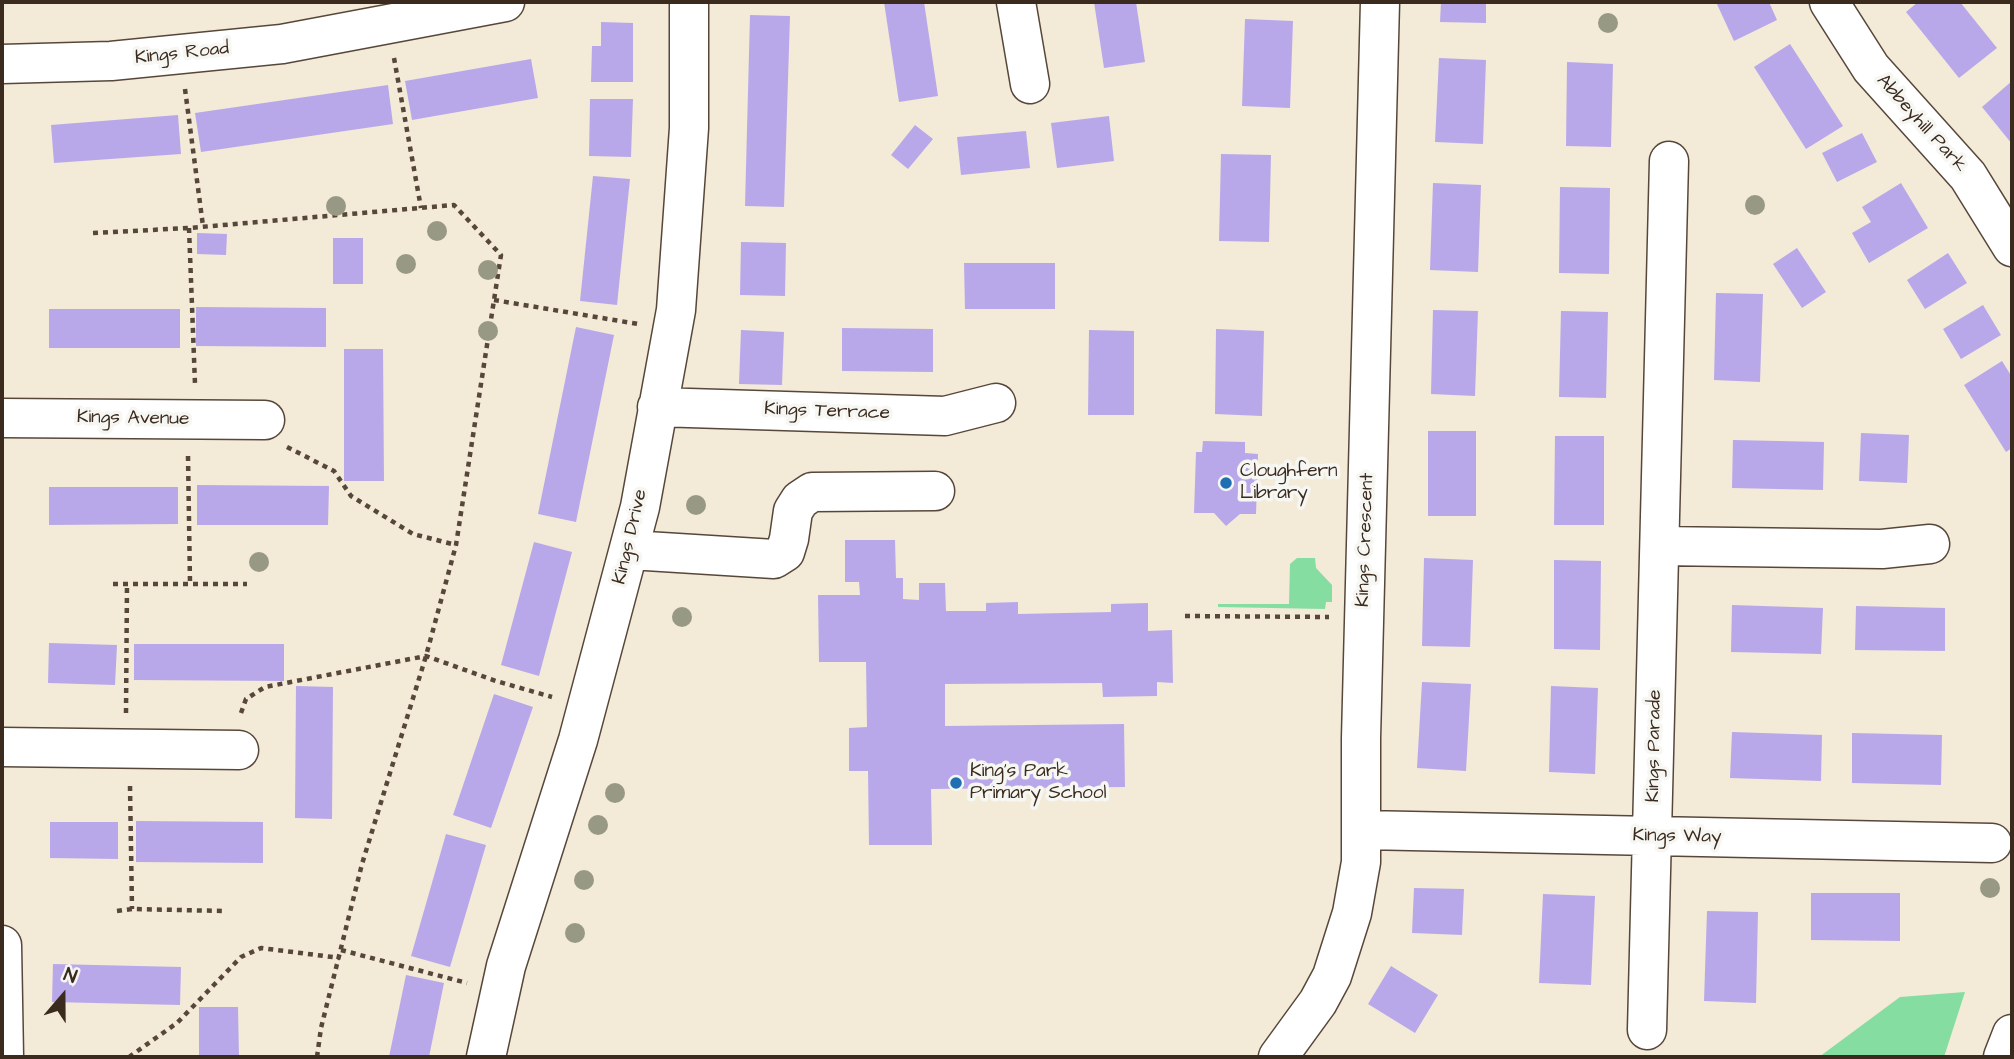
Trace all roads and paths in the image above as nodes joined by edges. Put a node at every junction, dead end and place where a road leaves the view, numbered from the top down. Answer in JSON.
{"nodes":[{"id":1,"x":505,"y":2,"type":"edge"},
{"id":2,"x":689,"y":2,"type":"edge"},
{"id":3,"x":1016,"y":2,"type":"edge"},
{"id":4,"x":1380,"y":2,"type":"edge"},
{"id":5,"x":1829,"y":2,"type":"edge"},
{"id":6,"x":369,"y":26,"type":"edge"},
{"id":7,"x":2,"y":64,"type":"edge"},
{"id":8,"x":184,"y":78,"type":"dead end"},
{"id":9,"x":1030,"y":84,"type":"dead end"},
{"id":10,"x":1670,"y":161,"type":"dead end"},
{"id":11,"x":421,"y":208,"type":"junction"},
{"id":12,"x":203,"y":227,"type":"junction"},
{"id":13,"x":189,"y":228,"type":"junction"},
{"id":14,"x":93,"y":233,"type":"dead end"},
{"id":15,"x":2012,"y":247,"type":"edge"},
{"id":16,"x":494,"y":300,"type":"junction"},
{"id":17,"x":649,"y":326,"type":"dead end"},
{"id":18,"x":195,"y":388,"type":"dead end"},
{"id":19,"x":996,"y":403,"type":"dead end"},
{"id":20,"x":657,"y":407,"type":"junction"},
{"id":21,"x":2,"y":418,"type":"edge"},
{"id":22,"x":270,"y":431,"type":"joint"},
{"id":23,"x":188,"y":448,"type":"dead end"},
{"id":24,"x":935,"y":491,"type":"dead end"},
{"id":25,"x":1930,"y":544,"type":"dead end"},
{"id":26,"x":456,"y":545,"type":"junction"},
{"id":27,"x":1660,"y":546,"type":"junction"},
{"id":28,"x":630,"y":550,"type":"junction"},
{"id":29,"x":190,"y":583,"type":"junction"},
{"id":30,"x":113,"y":584,"type":"dead end"},
{"id":31,"x":127,"y":584,"type":"junction"},
{"id":32,"x":247,"y":584,"type":"dead end"},
{"id":33,"x":1185,"y":616,"type":"dead end"},
{"id":34,"x":1337,"y":617,"type":"dead end"},
{"id":35,"x":426,"y":656,"type":"junction"},
{"id":36,"x":555,"y":698,"type":"dead end"},
{"id":37,"x":126,"y":716,"type":"dead end"},
{"id":38,"x":240,"y":733,"type":"joint"},
{"id":39,"x":2,"y":747,"type":"edge"},
{"id":40,"x":130,"y":785,"type":"dead end"},
{"id":41,"x":1363,"y":830,"type":"junction"},
{"id":42,"x":1653,"y":837,"type":"junction"},
{"id":43,"x":1992,"y":843,"type":"dead end"},
{"id":44,"x":131,"y":909,"type":"junction"},
{"id":45,"x":117,"y":911,"type":"dead end"},
{"id":46,"x":226,"y":911,"type":"dead end"},
{"id":47,"x":2,"y":945,"type":"edge"},
{"id":48,"x":341,"y":950,"type":"junction"},
{"id":49,"x":340,"y":958,"type":"junction"},
{"id":50,"x":478,"y":986,"type":"dead end"},
{"id":51,"x":1647,"y":1030,"type":"dead end"},
{"id":52,"x":2012,"y":1034,"type":"edge"},
{"id":53,"x":4,"y":1057,"type":"edge"},
{"id":54,"x":129,"y":1057,"type":"edge"},
{"id":55,"x":317,"y":1057,"type":"edge"},
{"id":56,"x":486,"y":1057,"type":"edge"},
{"id":57,"x":1278,"y":1057,"type":"edge"},
{"id":58,"x":2003,"y":1057,"type":"edge"}],
"edges":[{"from":1,"to":6,"type":"street","name":"Kings Road"},
{"from":2,"to":20,"type":"street","name":"Kings Drive"},
{"from":3,"to":9,"type":"street"},
{"from":4,"to":41,"type":"street","name":"Kings Crescent"},
{"from":5,"to":15,"type":"street","name":"Abbeyhill Park"},
{"from":6,"to":7,"type":"street","name":"Kings Road"},
{"from":6,"to":11,"type":"path"},
{"from":8,"to":12,"type":"path"},
{"from":10,"to":27,"type":"street","name":"Kings Parade"},
{"from":11,"to":12,"type":"path"},
{"from":11,"to":16,"type":"path"},
{"from":12,"to":13,"type":"path"},
{"from":13,"to":14,"type":"path"},
{"from":13,"to":18,"type":"path"},
{"from":16,"to":17,"type":"path"},
{"from":16,"to":26,"type":"path"},
{"from":19,"to":20,"type":"street","name":"Kings Terrace"},
{"from":20,"to":28,"type":"street","name":"Kings Drive"},
{"from":21,"to":22,"type":"street","name":"Kings Avenue"},
{"from":22,"to":26,"type":"path"},
{"from":23,"to":29,"type":"path"},
{"from":24,"to":28,"type":"street"},
{"from":25,"to":27,"type":"street"},
{"from":26,"to":35,"type":"path"},
{"from":27,"to":42,"type":"street","name":"Kings Parade"},
{"from":28,"to":56,"type":"street","name":"Kings Drive"},
{"from":29,"to":31,"type":"path"},
{"from":29,"to":32,"type":"path"},
{"from":30,"to":31,"type":"path"},
{"from":31,"to":37,"type":"path"},
{"from":33,"to":34,"type":"path"},
{"from":35,"to":36,"type":"path"},
{"from":35,"to":38,"type":"path"},
{"from":35,"to":48,"type":"path"},
{"from":38,"to":39,"type":"street"},
{"from":40,"to":44,"type":"path"},
{"from":41,"to":42,"type":"street","name":"Kings Way"},
{"from":41,"to":57,"type":"street","name":"Kings Crescent"},
{"from":42,"to":43,"type":"street","name":"Kings Way"},
{"from":42,"to":51,"type":"street","name":"Kings Parade"},
{"from":44,"to":45,"type":"path"},
{"from":44,"to":46,"type":"path"},
{"from":47,"to":53,"type":"street"},
{"from":48,"to":49,"type":"path"},
{"from":48,"to":50,"type":"path"},
{"from":49,"to":54,"type":"path"},
{"from":49,"to":55,"type":"path"},
{"from":52,"to":58,"type":"street"}]}
